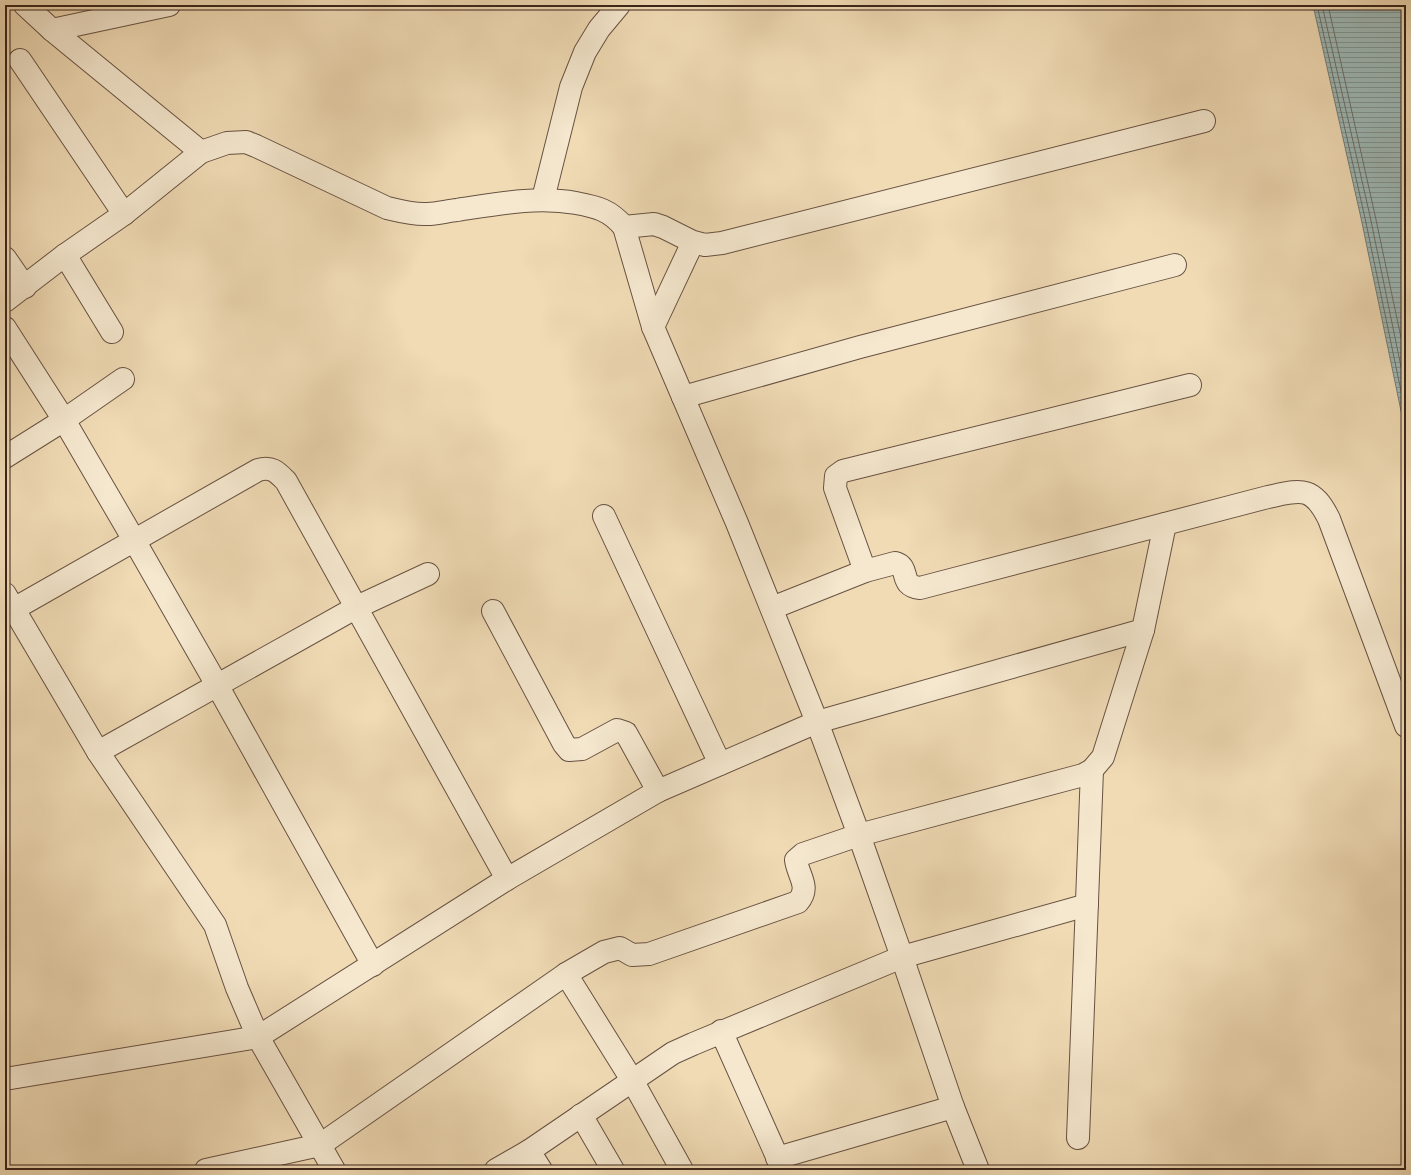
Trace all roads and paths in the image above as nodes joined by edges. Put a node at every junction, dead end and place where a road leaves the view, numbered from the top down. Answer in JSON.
{"nodes":[{"id":1,"x":25,"y":5,"type":"edge"},
{"id":2,"x":169,"y":5,"type":"edge"},
{"id":3,"x":619,"y":5,"type":"edge"},
{"id":4,"x":135,"y":9,"type":"edge"},
{"id":5,"x":52,"y":30,"type":"junction"},
{"id":6,"x":20,"y":60,"type":"dead end"},
{"id":7,"x":1204,"y":121,"type":"dead end"},
{"id":8,"x":201,"y":152,"type":"junction"},
{"id":9,"x":543,"y":200,"type":"junction"},
{"id":10,"x":124,"y":214,"type":"junction"},
{"id":11,"x":624,"y":227,"type":"junction"},
{"id":12,"x":693,"y":242,"type":"junction"},
{"id":13,"x":64,"y":255,"type":"junction"},
{"id":14,"x":5,"y":258,"type":"edge"},
{"id":15,"x":1175,"y":265,"type":"dead end"},
{"id":16,"x":24,"y":287,"type":"junction"},
{"id":17,"x":5,"y":301,"type":"edge"},
{"id":18,"x":652,"y":327,"type":"junction"},
{"id":19,"x":5,"y":328,"type":"edge"},
{"id":20,"x":112,"y":332,"type":"dead end"},
{"id":21,"x":123,"y":379,"type":"dead end"},
{"id":22,"x":1190,"y":385,"type":"dead end"},
{"id":23,"x":683,"y":397,"type":"junction"},
{"id":24,"x":64,"y":420,"type":"junction"},
{"id":25,"x":5,"y":457,"type":"edge"},
{"id":26,"x":604,"y":516,"type":"dead end"},
{"id":27,"x":1165,"y":524,"type":"junction"},
{"id":28,"x":134,"y":540,"type":"junction"},
{"id":29,"x":865,"y":571,"type":"junction"},
{"id":30,"x":428,"y":574,"type":"dead end"},
{"id":31,"x":8,"y":606,"type":"edge"},
{"id":32,"x":357,"y":607,"type":"junction"},
{"id":33,"x":772,"y":608,"type":"junction"},
{"id":34,"x":493,"y":611,"type":"dead end"},
{"id":35,"x":1143,"y":630,"type":"junction"},
{"id":36,"x":217,"y":685,"type":"junction"},
{"id":37,"x":817,"y":722,"type":"junction"},
{"id":38,"x":1406,"y":726,"type":"edge"},
{"id":39,"x":98,"y":752,"type":"junction"},
{"id":40,"x":720,"y":764,"type":"junction"},
{"id":41,"x":1092,"y":770,"type":"junction"},
{"id":42,"x":658,"y":791,"type":"junction"},
{"id":43,"x":859,"y":835,"type":"junction"},
{"id":44,"x":507,"y":879,"type":"junction"},
{"id":45,"x":1087,"y":905,"type":"junction"},
{"id":46,"x":902,"y":957,"type":"junction"},
{"id":47,"x":373,"y":965,"type":"junction"},
{"id":48,"x":566,"y":974,"type":"junction"},
{"id":49,"x":721,"y":1032,"type":"junction"},
{"id":50,"x":258,"y":1037,"type":"junction"},
{"id":51,"x":5,"y":1079,"type":"edge"},
{"id":52,"x":632,"y":1080,"type":"junction"},
{"id":53,"x":953,"y":1107,"type":"junction"},
{"id":54,"x":581,"y":1115,"type":"junction"},
{"id":55,"x":1078,"y":1138,"type":"dead end"},
{"id":56,"x":320,"y":1145,"type":"junction"},
{"id":57,"x":529,"y":1151,"type":"junction"},
{"id":58,"x":780,"y":1164,"type":"edge"},
{"id":59,"x":206,"y":1170,"type":"edge"},
{"id":60,"x":334,"y":1170,"type":"edge"},
{"id":61,"x":496,"y":1170,"type":"edge"},
{"id":62,"x":541,"y":1170,"type":"edge"},
{"id":63,"x":612,"y":1170,"type":"edge"},
{"id":64,"x":682,"y":1170,"type":"edge"},
{"id":65,"x":978,"y":1170,"type":"edge"}],
"edges":[{"from":1,"to":5,"type":"street"},
{"from":2,"to":4,"type":"street"},
{"from":3,"to":9,"type":"street"},
{"from":4,"to":5,"type":"street"},
{"from":5,"to":8,"type":"street"},
{"from":6,"to":10,"type":"street"},
{"from":7,"to":12,"type":"street"},
{"from":8,"to":9,"type":"street"},
{"from":8,"to":10,"type":"street"},
{"from":9,"to":11,"type":"street"},
{"from":10,"to":13,"type":"street"},
{"from":11,"to":12,"type":"street"},
{"from":11,"to":18,"type":"street"},
{"from":12,"to":18,"type":"street"},
{"from":13,"to":16,"type":"street"},
{"from":13,"to":20,"type":"street"},
{"from":14,"to":16,"type":"street"},
{"from":15,"to":23,"type":"street"},
{"from":16,"to":17,"type":"street"},
{"from":18,"to":23,"type":"street"},
{"from":19,"to":24,"type":"street"},
{"from":21,"to":24,"type":"street"},
{"from":22,"to":29,"type":"street"},
{"from":23,"to":33,"type":"street"},
{"from":24,"to":25,"type":"street"},
{"from":24,"to":28,"type":"street"},
{"from":26,"to":40,"type":"street"},
{"from":27,"to":29,"type":"street"},
{"from":27,"to":35,"type":"street"},
{"from":27,"to":38,"type":"street"},
{"from":28,"to":31,"type":"street"},
{"from":28,"to":32,"type":"street"},
{"from":28,"to":36,"type":"street"},
{"from":29,"to":33,"type":"street"},
{"from":30,"to":32,"type":"street"},
{"from":31,"to":39,"type":"street"},
{"from":32,"to":36,"type":"street"},
{"from":32,"to":44,"type":"street"},
{"from":33,"to":37,"type":"street"},
{"from":34,"to":42,"type":"street"},
{"from":35,"to":37,"type":"street"},
{"from":35,"to":41,"type":"street"},
{"from":36,"to":39,"type":"street"},
{"from":36,"to":47,"type":"street"},
{"from":37,"to":40,"type":"street"},
{"from":37,"to":43,"type":"street"},
{"from":39,"to":50,"type":"street"},
{"from":40,"to":42,"type":"street"},
{"from":41,"to":43,"type":"street"},
{"from":41,"to":45,"type":"street"},
{"from":42,"to":44,"type":"street"},
{"from":43,"to":46,"type":"street"},
{"from":43,"to":48,"type":"street"},
{"from":44,"to":47,"type":"street"},
{"from":45,"to":46,"type":"street"},
{"from":45,"to":55,"type":"street"},
{"from":46,"to":49,"type":"street"},
{"from":46,"to":53,"type":"street"},
{"from":47,"to":50,"type":"street"},
{"from":48,"to":52,"type":"street"},
{"from":48,"to":56,"type":"street"},
{"from":49,"to":52,"type":"street"},
{"from":49,"to":58,"type":"street"},
{"from":50,"to":51,"type":"street"},
{"from":50,"to":56,"type":"street"},
{"from":52,"to":54,"type":"street"},
{"from":52,"to":64,"type":"street"},
{"from":53,"to":58,"type":"street"},
{"from":53,"to":65,"type":"street"},
{"from":54,"to":57,"type":"street"},
{"from":54,"to":63,"type":"street"},
{"from":56,"to":59,"type":"street"},
{"from":56,"to":60,"type":"street"},
{"from":57,"to":61,"type":"street"},
{"from":57,"to":62,"type":"street"}]}
